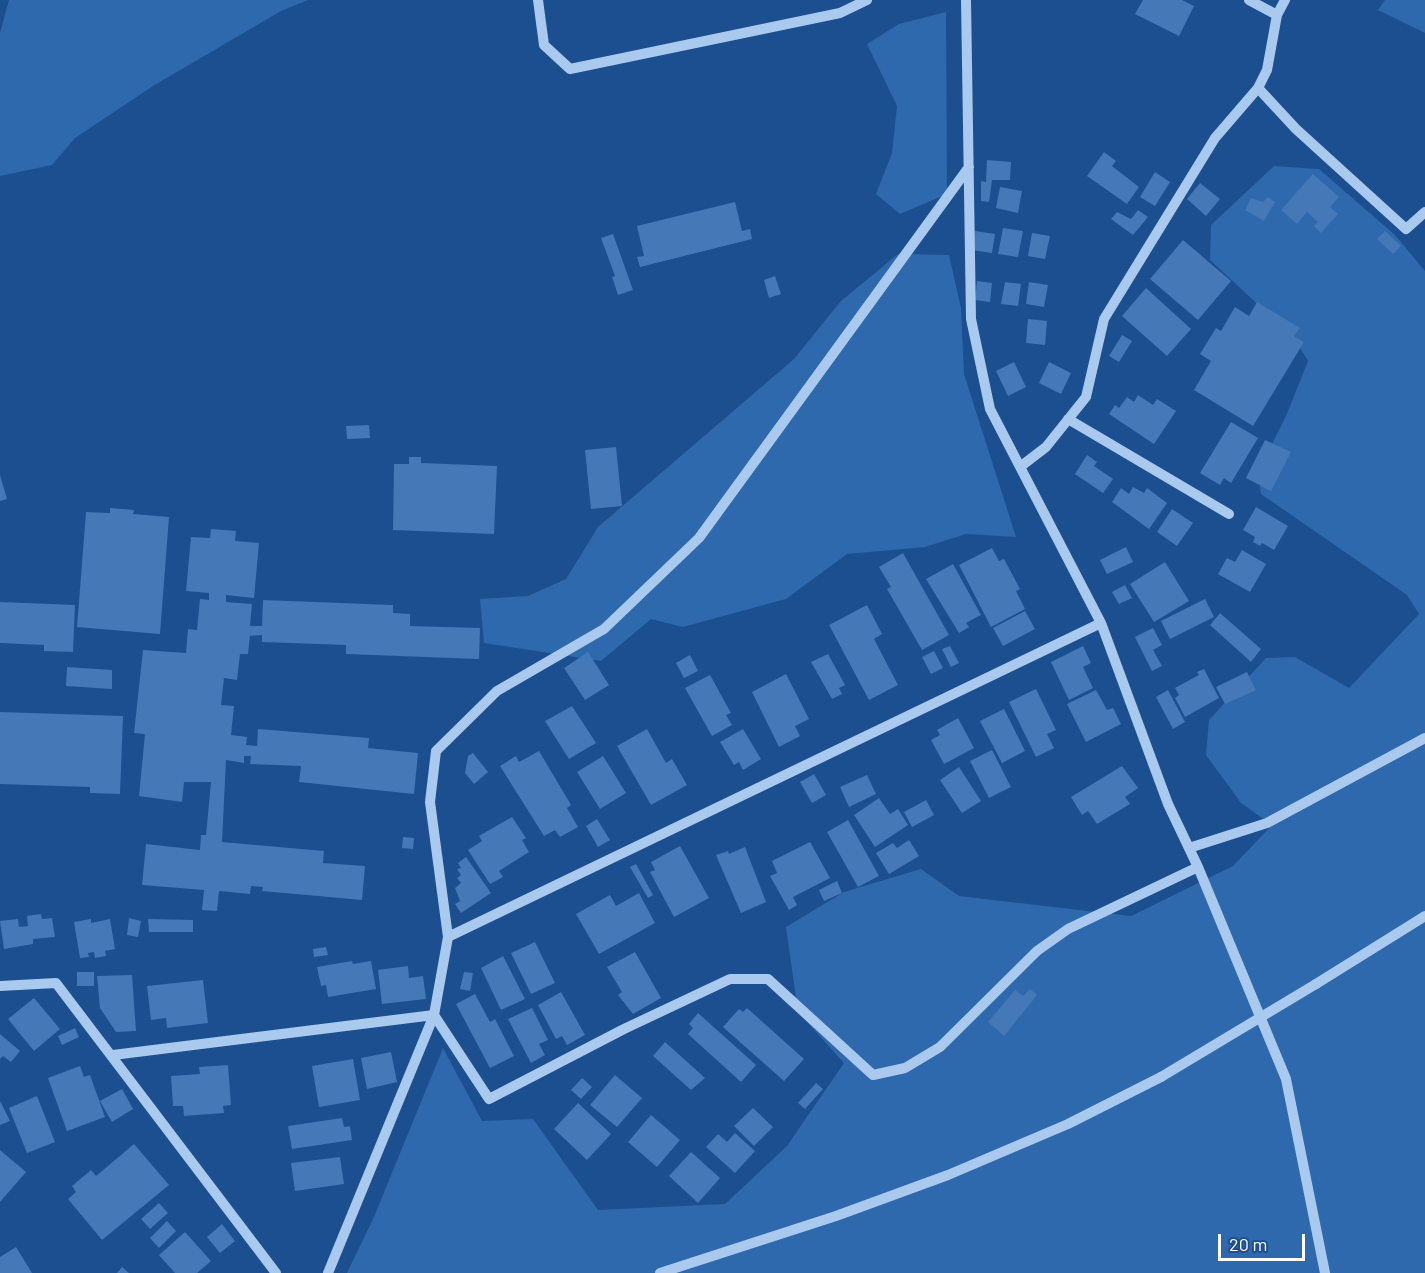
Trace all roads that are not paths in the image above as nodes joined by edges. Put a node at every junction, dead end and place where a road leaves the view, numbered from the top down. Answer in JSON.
{"nodes":[{"id":1,"x":538,"y":0,"type":"edge"},
{"id":2,"x":867,"y":0,"type":"edge"},
{"id":3,"x":966,"y":0,"type":"edge"},
{"id":4,"x":1249,"y":0,"type":"edge"},
{"id":5,"x":1285,"y":0,"type":"edge"},
{"id":6,"x":1277,"y":15,"type":"junction"},
{"id":7,"x":1258,"y":88,"type":"junction"},
{"id":8,"x":969,"y":166,"type":"junction"},
{"id":9,"x":1425,"y":212,"type":"edge"},
{"id":10,"x":1068,"y":419,"type":"junction"},
{"id":11,"x":1020,"y":467,"type":"junction"},
{"id":12,"x":1229,"y":514,"type":"dead end"},
{"id":13,"x":1101,"y":622,"type":"junction"},
{"id":14,"x":1425,"y":738,"type":"edge"},
{"id":15,"x":1189,"y":848,"type":"junction"},
{"id":16,"x":1198,"y":867,"type":"junction"},
{"id":17,"x":1425,"y":916,"type":"edge"},
{"id":18,"x":448,"y":937,"type":"junction"},
{"id":19,"x":0,"y":986,"type":"edge"},
{"id":20,"x":434,"y":1015,"type":"junction"},
{"id":21,"x":113,"y":1055,"type":"junction"},
{"id":22,"x":276,"y":1273,"type":"edge"},
{"id":23,"x":328,"y":1273,"type":"edge"},
{"id":24,"x":660,"y":1273,"type":"edge"},
{"id":25,"x":1325,"y":1273,"type":"edge"}],
"edges":[{"from":1,"to":2,"type":"street"},
{"from":3,"to":8,"type":"street"},
{"from":4,"to":6,"type":"street"},
{"from":5,"to":6,"type":"street"},
{"from":6,"to":7,"type":"street"},
{"from":7,"to":9,"type":"street"},
{"from":7,"to":10,"type":"street"},
{"from":8,"to":11,"type":"street"},
{"from":8,"to":18,"type":"street"},
{"from":10,"to":11,"type":"street"},
{"from":10,"to":12,"type":"street"},
{"from":11,"to":13,"type":"street"},
{"from":13,"to":15,"type":"street"},
{"from":13,"to":18,"type":"street"},
{"from":14,"to":15,"type":"street"},
{"from":15,"to":16,"type":"street"},
{"from":16,"to":20,"type":"street"},
{"from":16,"to":25,"type":"street"},
{"from":17,"to":24,"type":"street","bridge":true},
{"from":18,"to":20,"type":"street"},
{"from":19,"to":21,"type":"street"},
{"from":20,"to":21,"type":"street"},
{"from":20,"to":23,"type":"street"},
{"from":21,"to":22,"type":"street"}]}
